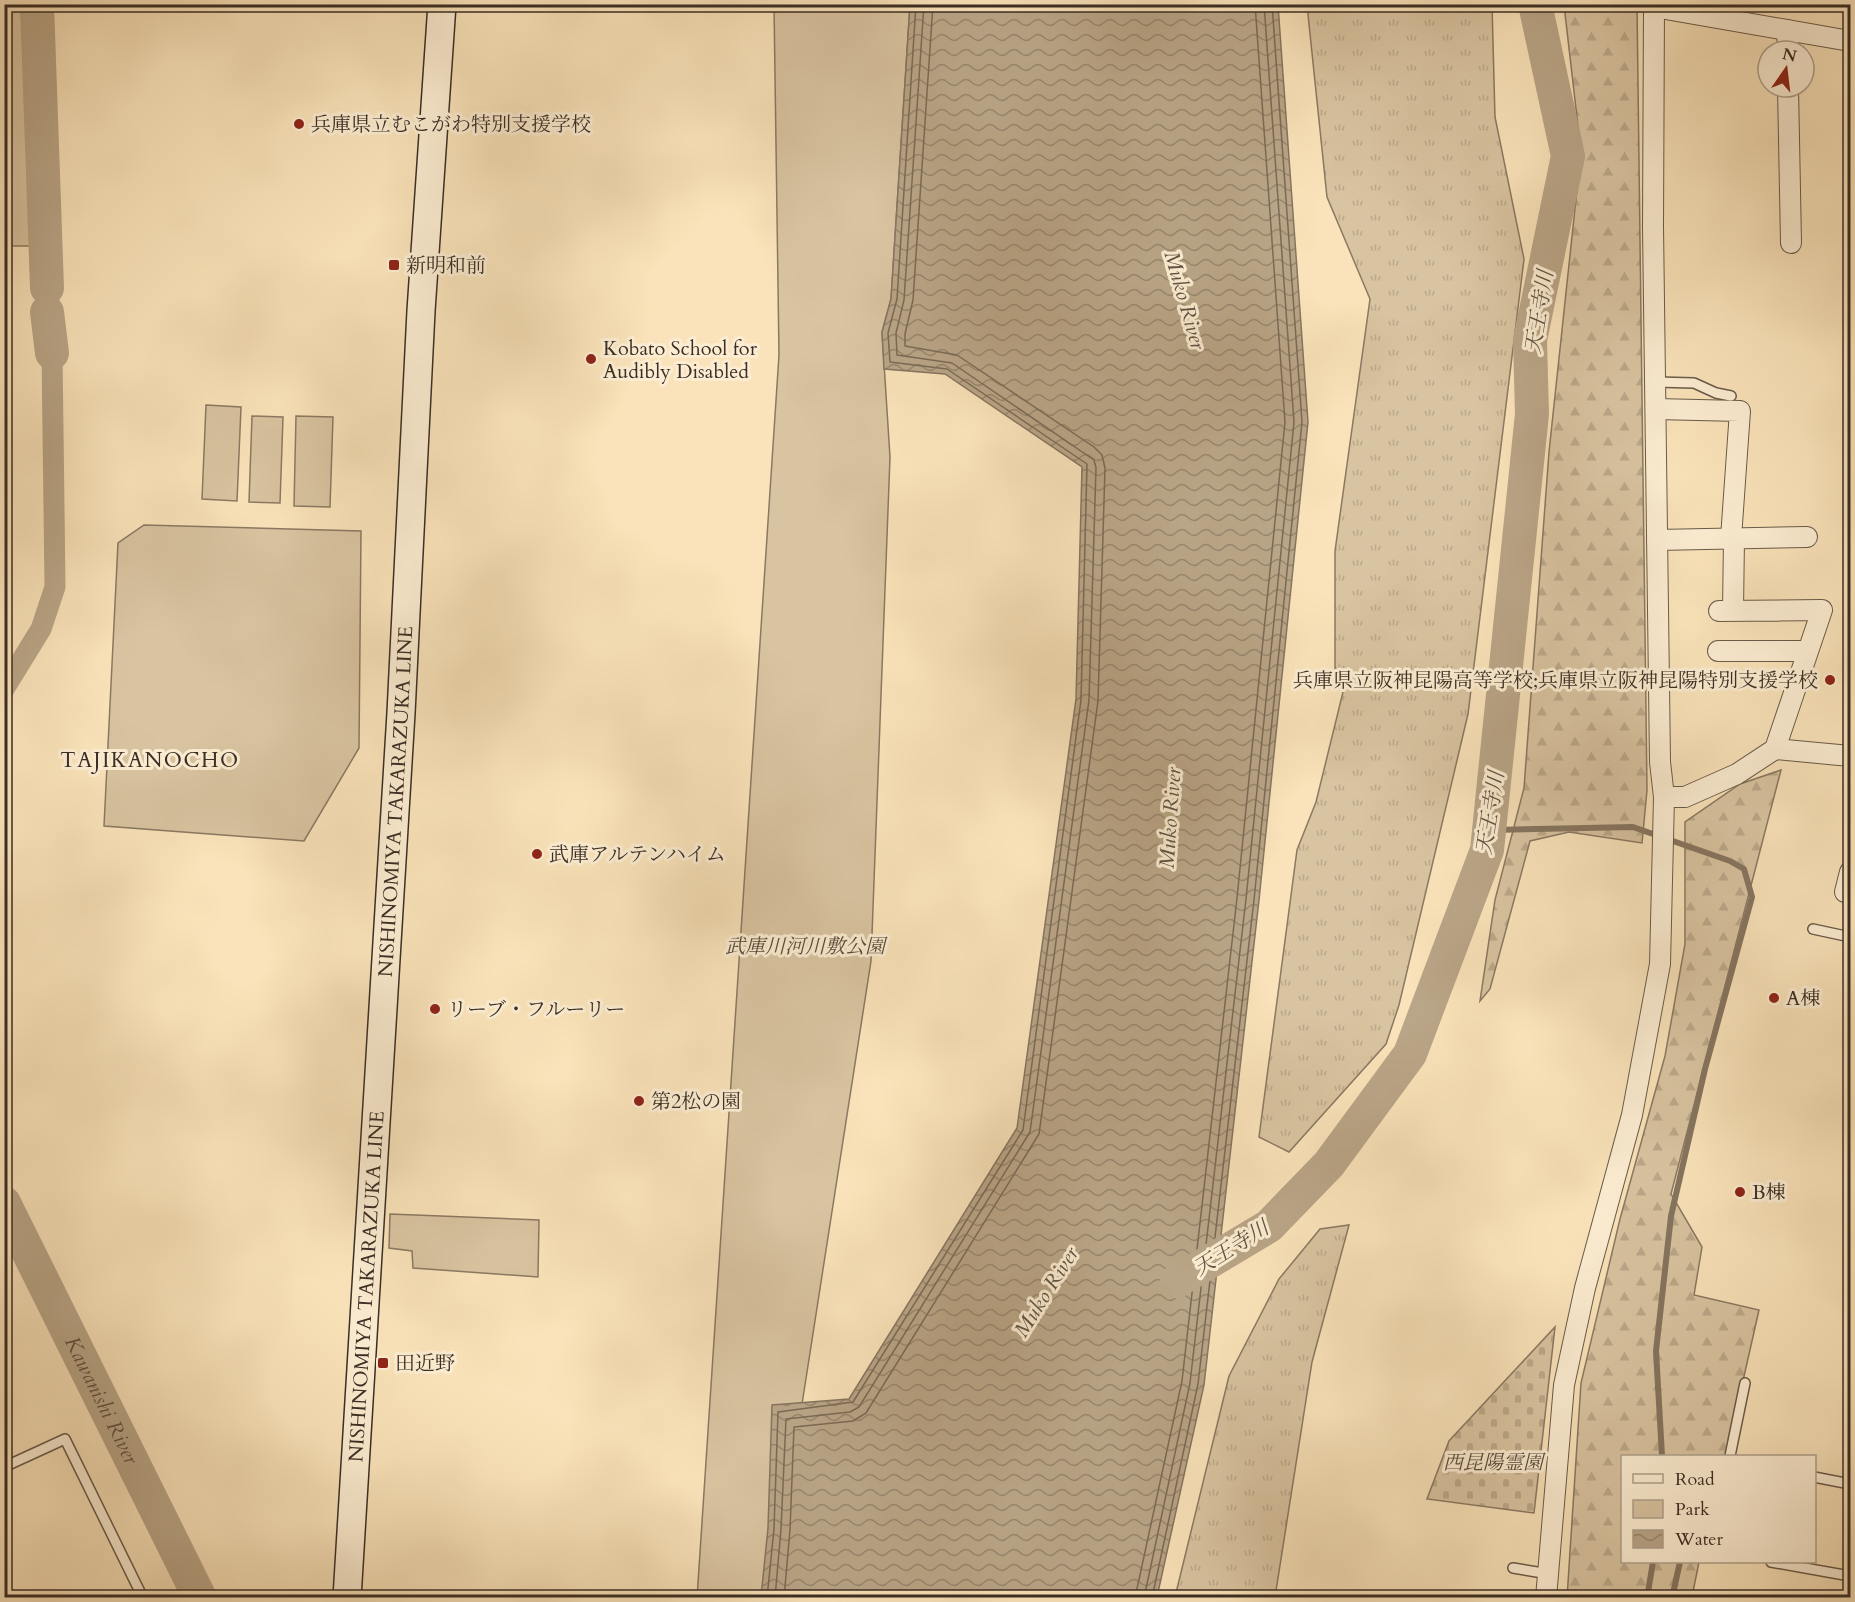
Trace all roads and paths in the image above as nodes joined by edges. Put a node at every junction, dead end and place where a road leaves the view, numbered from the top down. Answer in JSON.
{"nodes":[{"id":1,"x":442,"y":4,"type":"edge"},
{"id":2,"x":1654,"y":6,"type":"edge"},
{"id":3,"x":1787,"y":30,"type":"junction"},
{"id":4,"x":1787,"y":39,"type":"edge"},
{"id":5,"x":1851,"y":41,"type":"edge"},
{"id":6,"x":1788,"y":99,"type":"edge"},
{"id":7,"x":1791,"y":243,"type":"dead end"},
{"id":8,"x":1656,"y":382,"type":"junction"},
{"id":9,"x":1731,"y":396,"type":"dead end"},
{"id":10,"x":1656,"y":409,"type":"junction"},
{"id":11,"x":1807,"y":537,"type":"dead end"},
{"id":12,"x":1733,"y":538,"type":"junction"},
{"id":13,"x":1658,"y":540,"type":"junction"},
{"id":14,"x":1718,"y":651,"type":"dead end"},
{"id":15,"x":1806,"y":651,"type":"junction"},
{"id":16,"x":1775,"y":749,"type":"junction"},
{"id":17,"x":1851,"y":756,"type":"edge"},
{"id":18,"x":1664,"y":797,"type":"junction"},
{"id":19,"x":1851,"y":872,"type":"edge"},
{"id":20,"x":1845,"y":892,"type":"dead end"},
{"id":21,"x":1813,"y":929,"type":"dead end"},
{"id":22,"x":1851,"y":937,"type":"edge"},
{"id":23,"x":1745,"y":1383,"type":"dead end"},
{"id":24,"x":1730,"y":1455,"type":"edge"},
{"id":25,"x":4,"y":1467,"type":"edge"},
{"id":26,"x":1816,"y":1477,"type":"edge"},
{"id":27,"x":1851,"y":1484,"type":"edge"},
{"id":28,"x":1777,"y":1563,"type":"edge"},
{"id":29,"x":1513,"y":1568,"type":"dead end"},
{"id":30,"x":1550,"y":1574,"type":"junction"},
{"id":31,"x":1851,"y":1576,"type":"edge"},
{"id":32,"x":143,"y":1598,"type":"edge"},
{"id":33,"x":347,"y":1598,"type":"edge"},
{"id":34,"x":1546,"y":1598,"type":"edge"}],
"edges":[{"from":1,"to":33,"type":"main road","name":"NISHINOMIYA TAKARAZUKA LINE"},
{"from":2,"to":3,"type":"street"},
{"from":2,"to":8,"type":"street"},
{"from":3,"to":4,"type":"street"},
{"from":3,"to":5,"type":"street"},
{"from":6,"to":7,"type":"street"},
{"from":8,"to":9,"type":"lane"},
{"from":8,"to":10,"type":"street"},
{"from":10,"to":12,"type":"street"},
{"from":10,"to":13,"type":"street"},
{"from":11,"to":12,"type":"street"},
{"from":12,"to":13,"type":"street"},
{"from":12,"to":15,"type":"street"},
{"from":13,"to":18,"type":"street"},
{"from":14,"to":15,"type":"street"},
{"from":15,"to":16,"type":"street"},
{"from":16,"to":17,"type":"street"},
{"from":16,"to":18,"type":"street"},
{"from":18,"to":30,"type":"street"},
{"from":19,"to":20,"type":"street"},
{"from":21,"to":22,"type":"lane"},
{"from":23,"to":24,"type":"lane"},
{"from":25,"to":32,"type":"lane"},
{"from":26,"to":27,"type":"lane"},
{"from":28,"to":31,"type":"lane"},
{"from":29,"to":30,"type":"lane"},
{"from":30,"to":34,"type":"street"}]}
